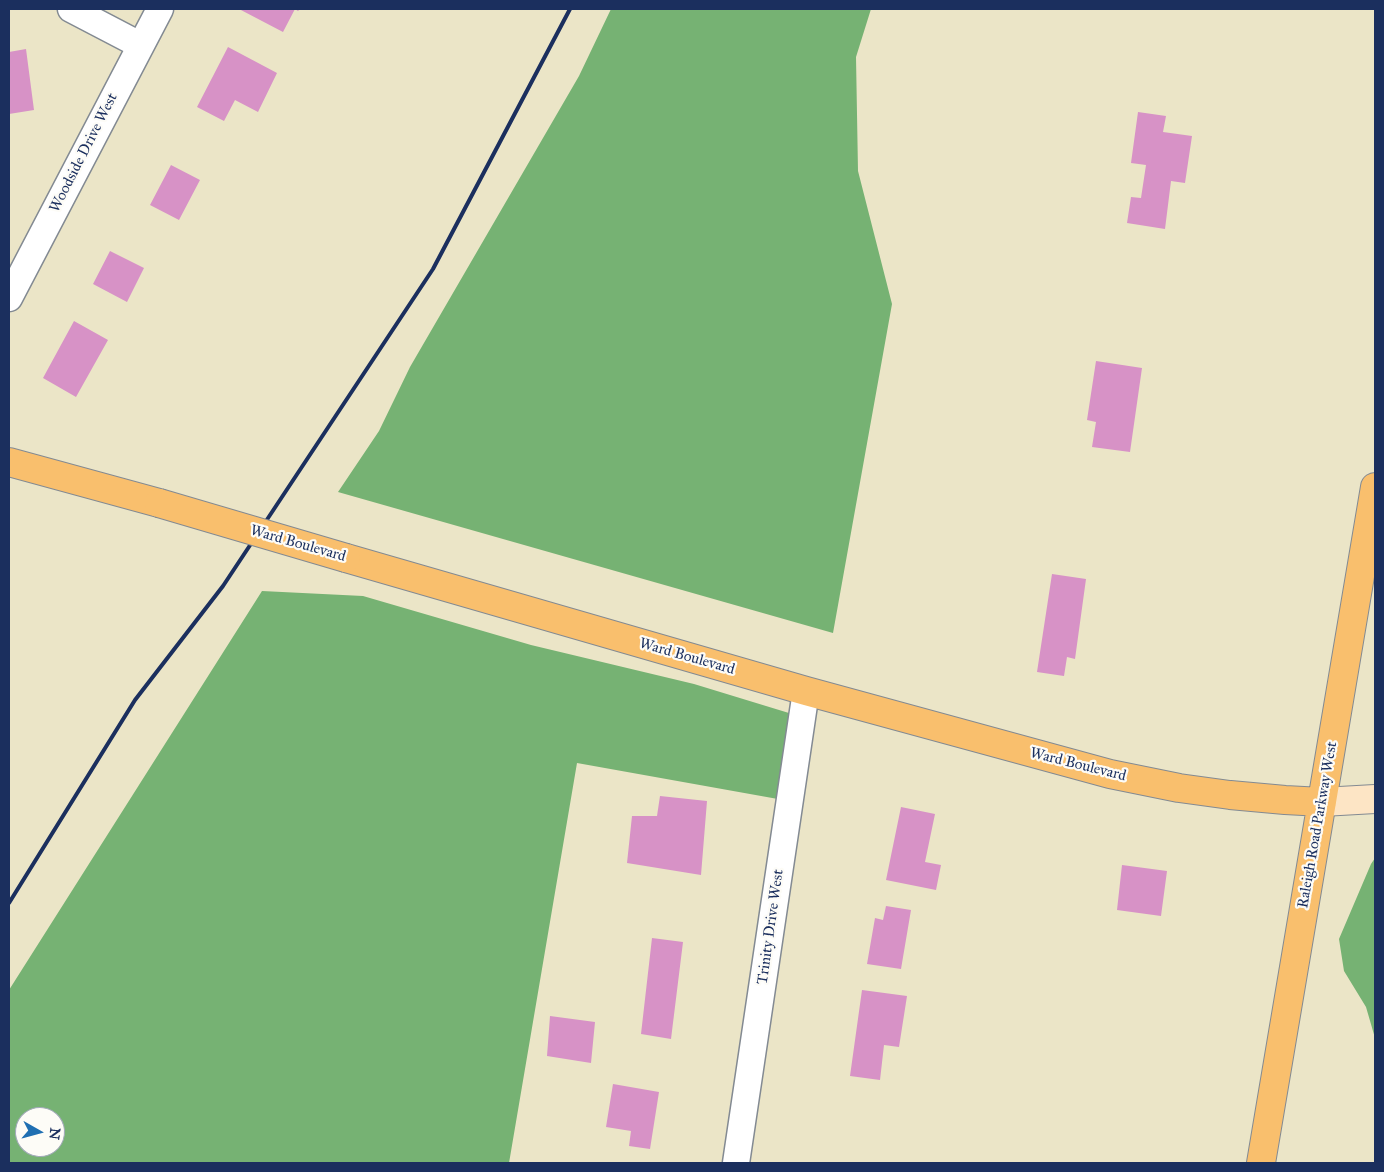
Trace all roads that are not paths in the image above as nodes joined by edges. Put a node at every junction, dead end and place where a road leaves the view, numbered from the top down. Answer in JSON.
{"nodes":[{"id":1,"x":71,"y":9,"type":"edge"},
{"id":2,"x":160,"y":9,"type":"edge"},
{"id":3,"x":140,"y":45,"type":"junction"},
{"id":4,"x":9,"y":298,"type":"edge"},
{"id":5,"x":9,"y":462,"type":"edge"},
{"id":6,"x":1375,"y":487,"type":"edge"},
{"id":7,"x":806,"y":691,"type":"junction"},
{"id":8,"x":1375,"y":799,"type":"edge"},
{"id":9,"x":1322,"y":802,"type":"junction"},
{"id":10,"x":736,"y":1163,"type":"edge"},
{"id":11,"x":1262,"y":1163,"type":"edge"}],
"edges":[{"from":1,"to":3,"type":"street"},
{"from":2,"to":3,"type":"street","name":"Woodside Drive West"},
{"from":3,"to":4,"type":"street","name":"Woodside Drive West"},
{"from":5,"to":7,"type":"main road","name":"Ward Boulevard","bridge":true},
{"from":6,"to":9,"type":"main road","name":"Raleigh Road Parkway West"},
{"from":7,"to":9,"type":"main road","name":"Ward Boulevard"},
{"from":7,"to":10,"type":"street","name":"Trinity Drive West"},
{"from":8,"to":9,"type":"main road","name":"Ward Boulevard"},
{"from":9,"to":11,"type":"main road","name":"Raleigh Road Parkway West"}]}
